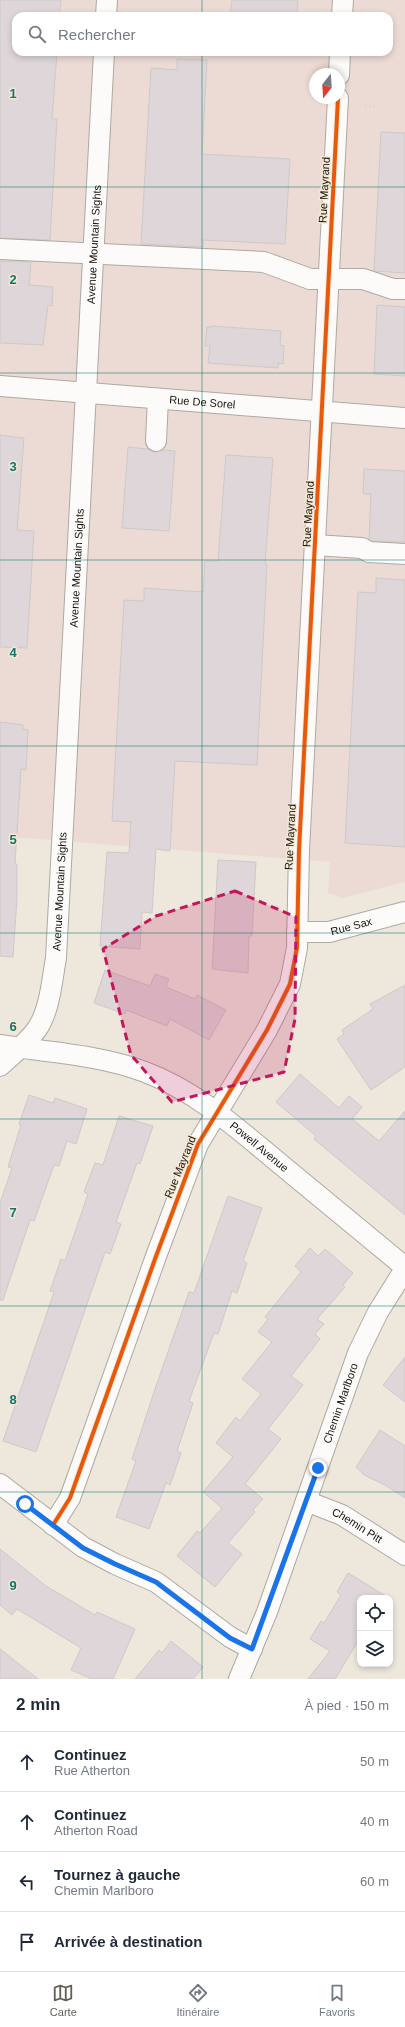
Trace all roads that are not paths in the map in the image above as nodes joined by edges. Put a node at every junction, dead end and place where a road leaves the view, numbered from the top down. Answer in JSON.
{"nodes":[{"id":1,"x":107,"y":0,"type":"edge"},
{"id":2,"x":343,"y":0,"type":"edge"},
{"id":3,"x":106,"y":12,"type":"edge"},
{"id":4,"x":342,"y":12,"type":"edge"},
{"id":5,"x":104,"y":56,"type":"edge"},
{"id":6,"x":340,"y":56,"type":"edge"},
{"id":7,"x":339,"y":68,"type":"edge"},
{"id":8,"x":338,"y":104,"type":"edge"},
{"id":9,"x":0,"y":249,"type":"edge"},
{"id":10,"x":93,"y":254,"type":"junction"},
{"id":11,"x":328,"y":279,"type":"junction"},
{"id":12,"x":405,"y":289,"type":"edge"},
{"id":13,"x":0,"y":386,"type":"edge"},
{"id":14,"x":85,"y":393,"type":"junction"},
{"id":15,"x":158,"y":399,"type":"junction"},
{"id":16,"x":322,"y":412,"type":"junction"},
{"id":17,"x":405,"y":418,"type":"edge"},
{"id":18,"x":156,"y":440,"type":"dead end"},
{"id":19,"x":315,"y":545,"type":"junction"},
{"id":20,"x":405,"y":554,"type":"edge"},
{"id":21,"x":405,"y":912,"type":"edge"},
{"id":22,"x":297,"y":932,"type":"junction"},
{"id":23,"x":0,"y":1045,"type":"edge"},
{"id":24,"x":20,"y":1048,"type":"junction"},
{"id":25,"x":0,"y":1066,"type":"edge"},
{"id":26,"x":216,"y":1113,"type":"junction"},
{"id":27,"x":405,"y":1268,"type":"edge"},
{"id":28,"x":0,"y":1484,"type":"edge"},
{"id":29,"x":306,"y":1502,"type":"junction"},
{"id":30,"x":53,"y":1525,"type":"junction"},
{"id":31,"x":405,"y":1555,"type":"edge"},
{"id":32,"x":252,"y":1649,"type":"junction"},
{"id":33,"x":239,"y":1679,"type":"edge"}],
"edges":[{"from":1,"to":3,"type":"street"},
{"from":2,"to":4,"type":"street"},
{"from":5,"to":10,"type":"street","name":"Avenue Mountain Sights"},
{"from":6,"to":7,"type":"street"},
{"from":8,"to":11,"type":"street","name":"Rue Mayrand"},
{"from":9,"to":10,"type":"street"},
{"from":10,"to":11,"type":"street"},
{"from":10,"to":14,"type":"street","name":"Avenue Mountain Sights"},
{"from":11,"to":12,"type":"street"},
{"from":11,"to":16,"type":"street","name":"Rue Mayrand"},
{"from":13,"to":14,"type":"street","name":"Rue De Sorel"},
{"from":14,"to":15,"type":"street","name":"Rue De Sorel"},
{"from":14,"to":24,"type":"street","name":"Avenue Mountain Sights"},
{"from":15,"to":16,"type":"street","name":"Rue De Sorel"},
{"from":15,"to":18,"type":"street"},
{"from":16,"to":17,"type":"street","name":"Rue De Sorel"},
{"from":16,"to":19,"type":"street","name":"Rue Mayrand"},
{"from":19,"to":20,"type":"street"},
{"from":19,"to":22,"type":"street","name":"Rue Mayrand"},
{"from":21,"to":22,"type":"street","name":"Rue Sax"},
{"from":22,"to":26,"type":"street","name":"Rue Mayrand"},
{"from":23,"to":24,"type":"street","name":"Powell Avenue"},
{"from":24,"to":25,"type":"street","name":"Avenue Mountain Sights"},
{"from":24,"to":26,"type":"street","name":"Powell Avenue"},
{"from":26,"to":27,"type":"street","name":"Powell Avenue"},
{"from":26,"to":30,"type":"street","name":"Rue Mayrand"},
{"from":27,"to":29,"type":"street","name":"Chemin Marlboro"},
{"from":28,"to":30,"type":"street"},
{"from":29,"to":31,"type":"street","name":"Chemin Pitt"},
{"from":29,"to":32,"type":"street","name":"Chemin Marlboro"},
{"from":30,"to":32,"type":"street"},
{"from":32,"to":33,"type":"street","name":"Chemin Marlboro"}]}
